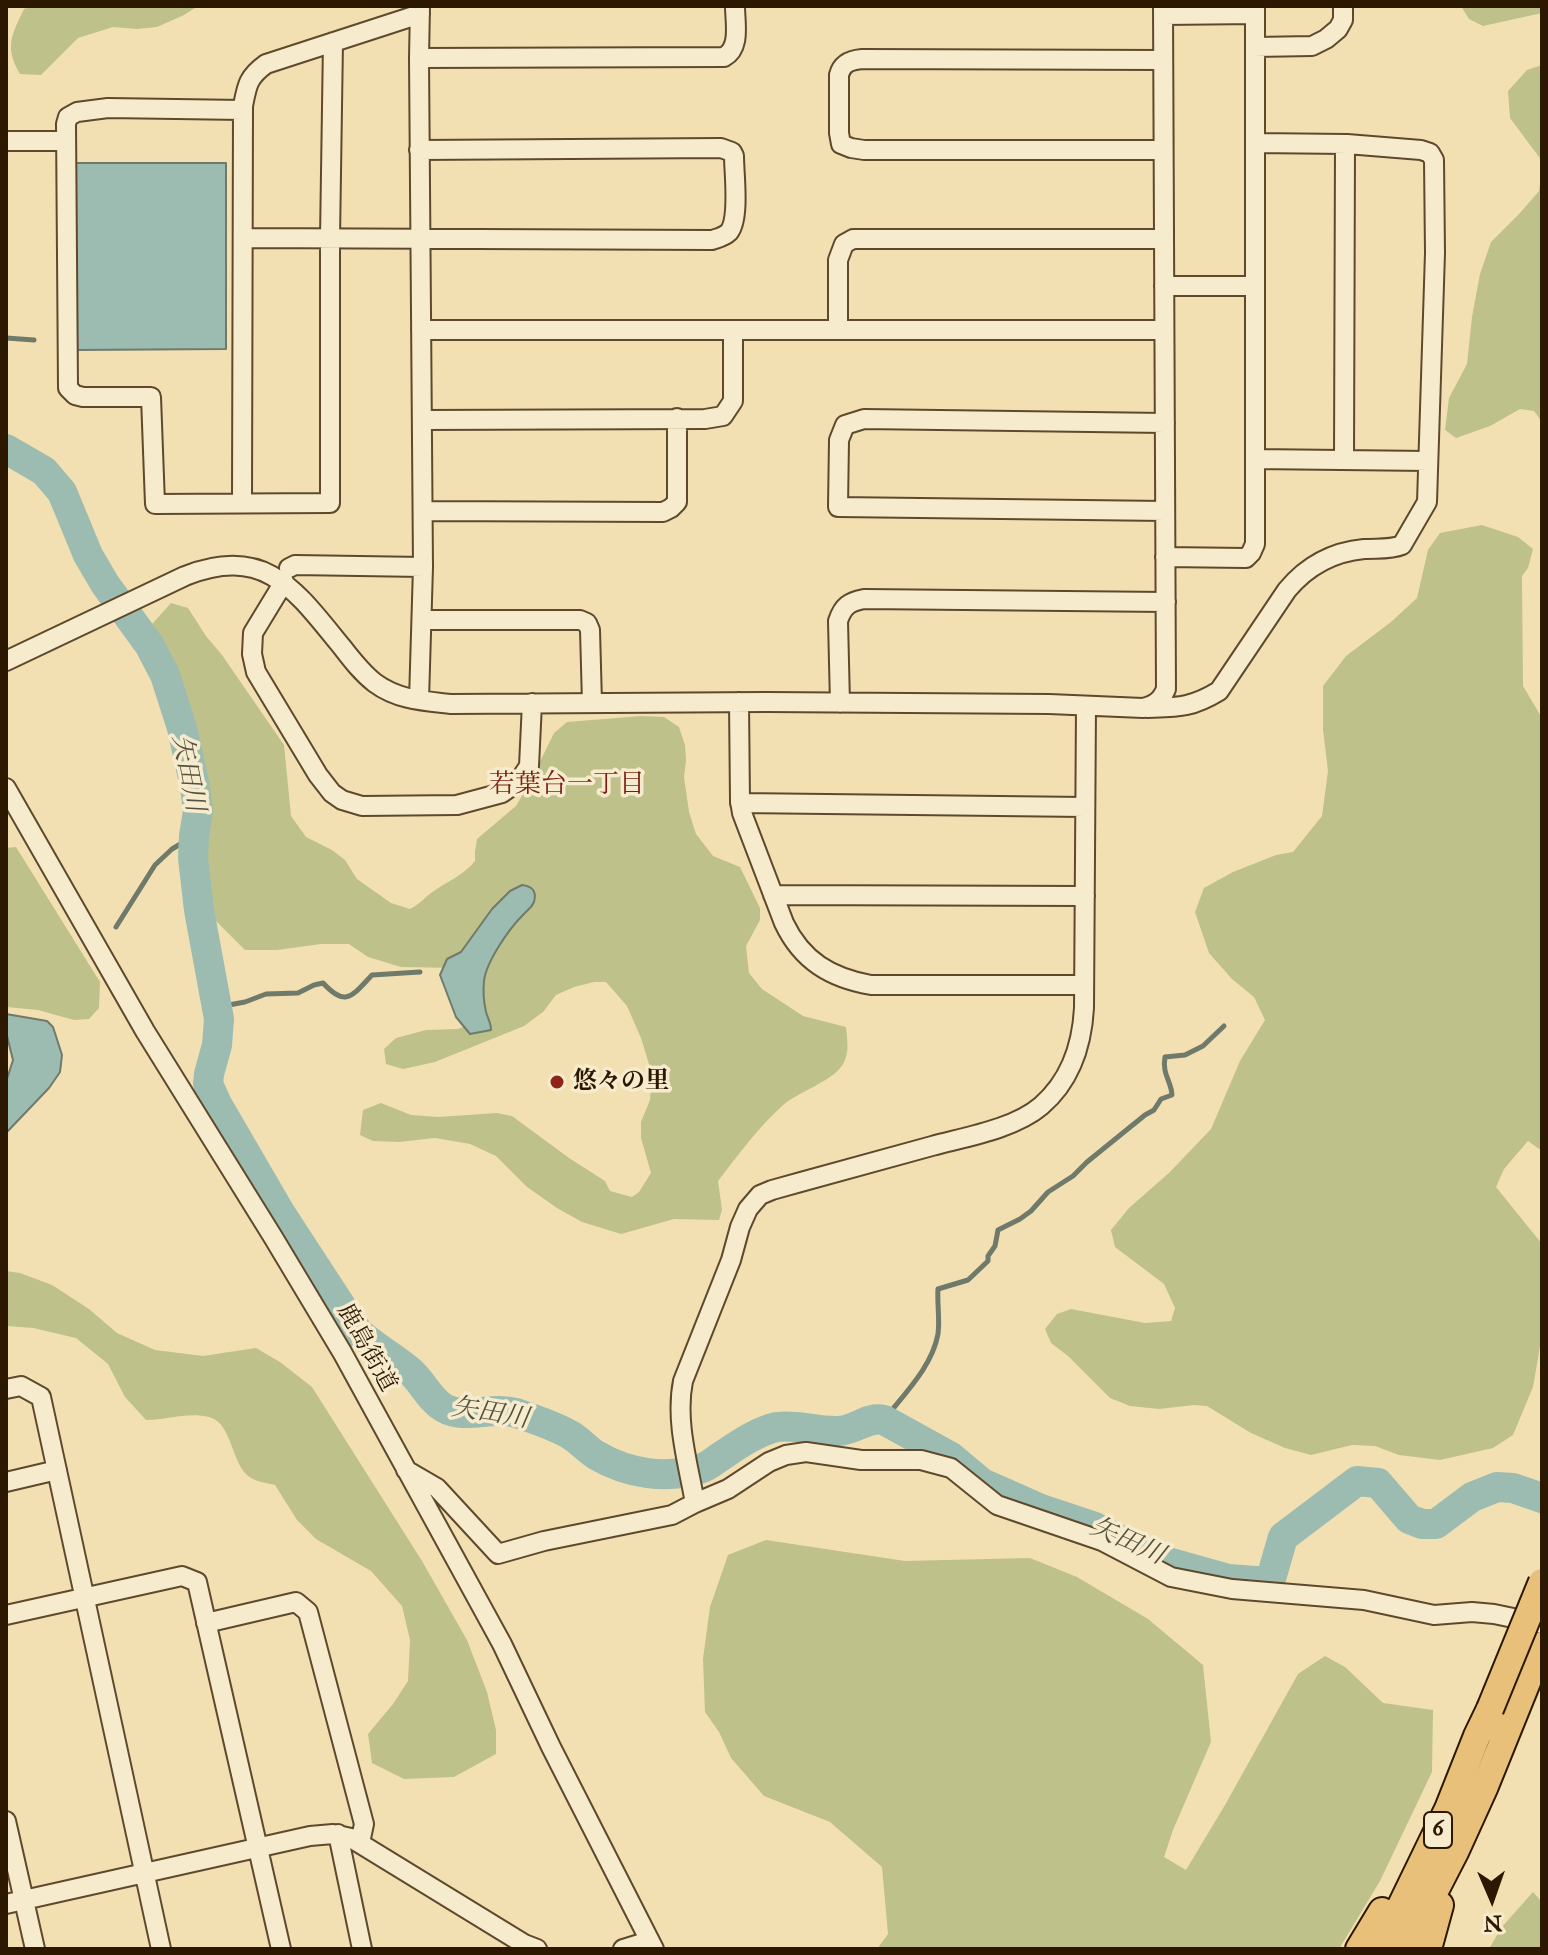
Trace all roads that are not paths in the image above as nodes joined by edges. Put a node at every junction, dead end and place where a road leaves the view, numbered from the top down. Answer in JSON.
{"nodes":[{"id":1,"x":735,"y":6,"type":"edge"},
{"id":2,"x":1343,"y":6,"type":"edge"},
{"id":3,"x":420,"y":10,"type":"edge"},
{"id":4,"x":1163,"y":10,"type":"edge"},
{"id":5,"x":1255,"y":10,"type":"edge"},
{"id":6,"x":333,"y":42,"type":"junction"},
{"id":7,"x":1255,"y":47,"type":"junction"},
{"id":8,"x":419,"y":58,"type":"junction"},
{"id":9,"x":1163,"y":60,"type":"junction"},
{"id":10,"x":243,"y":110,"type":"junction"},
{"id":11,"x":6,"y":141,"type":"edge"},
{"id":12,"x":65,"y":141,"type":"junction"},
{"id":13,"x":1255,"y":143,"type":"junction"},
{"id":14,"x":1345,"y":144,"type":"junction"},
{"id":15,"x":419,"y":150,"type":"junction"},
{"id":16,"x":1163,"y":150,"type":"junction"},
{"id":17,"x":243,"y":238,"type":"junction"},
{"id":18,"x":330,"y":238,"type":"junction"},
{"id":19,"x":420,"y":238,"type":"junction"},
{"id":20,"x":1164,"y":239,"type":"junction"},
{"id":21,"x":1164,"y":286,"type":"junction"},
{"id":22,"x":1255,"y":286,"type":"junction"},
{"id":23,"x":421,"y":330,"type":"junction"},
{"id":24,"x":733,"y":330,"type":"junction"},
{"id":25,"x":838,"y":330,"type":"junction"},
{"id":26,"x":1164,"y":330,"type":"junction"},
{"id":27,"x":677,"y":418,"type":"junction"},
{"id":28,"x":422,"y":420,"type":"junction"},
{"id":29,"x":1165,"y":423,"type":"junction"},
{"id":30,"x":1255,"y":459,"type":"junction"},
{"id":31,"x":1344,"y":460,"type":"junction"},
{"id":32,"x":1428,"y":461,"type":"junction"},
{"id":33,"x":242,"y":503,"type":"junction"},
{"id":34,"x":423,"y":511,"type":"junction"},
{"id":35,"x":1165,"y":511,"type":"junction"},
{"id":36,"x":1165,"y":557,"type":"junction"},
{"id":37,"x":423,"y":567,"type":"junction"},
{"id":38,"x":287,"y":575,"type":"junction"},
{"id":39,"x":1166,"y":602,"type":"junction"},
{"id":40,"x":422,"y":620,"type":"junction"},
{"id":41,"x":6,"y":661,"type":"edge"},
{"id":42,"x":419,"y":700,"type":"junction"},
{"id":43,"x":739,"y":702,"type":"junction"},
{"id":44,"x":532,"y":703,"type":"junction"},
{"id":45,"x":592,"y":703,"type":"junction"},
{"id":46,"x":840,"y":703,"type":"junction"},
{"id":47,"x":1086,"y":706,"type":"junction"},
{"id":48,"x":1143,"y":708,"type":"junction"},
{"id":49,"x":6,"y":788,"type":"edge"},
{"id":50,"x":740,"y":803,"type":"junction"},
{"id":51,"x":1085,"y":807,"type":"junction"},
{"id":52,"x":773,"y":895,"type":"junction"},
{"id":53,"x":1085,"y":896,"type":"junction"},
{"id":54,"x":1084,"y":985,"type":"junction"},
{"id":55,"x":6,"y":1389,"type":"edge"},
{"id":56,"x":57,"y":1470,"type":"junction"},
{"id":57,"x":406,"y":1470,"type":"junction"},
{"id":58,"x":6,"y":1482,"type":"edge"},
{"id":59,"x":695,"y":1503,"type":"junction"},
{"id":60,"x":1542,"y":1582,"type":"edge"},
{"id":61,"x":85,"y":1598,"type":"junction"},
{"id":62,"x":6,"y":1615,"type":"edge"},
{"id":63,"x":206,"y":1623,"type":"junction"},
{"id":64,"x":1542,"y":1624,"type":"edge"},
{"id":65,"x":1542,"y":1645,"type":"edge"},
{"id":66,"x":1501,"y":1713,"type":"junction"},
{"id":67,"x":1477,"y":1736,"type":"junction"},
{"id":68,"x":6,"y":1821,"type":"edge"},
{"id":69,"x":338,"y":1834,"type":"junction"},
{"id":70,"x":360,"y":1843,"type":"junction"},
{"id":71,"x":257,"y":1847,"type":"junction"},
{"id":72,"x":1455,"y":1852,"type":"junction"},
{"id":73,"x":145,"y":1873,"type":"junction"},
{"id":74,"x":15,"y":1902,"type":"edge"},
{"id":75,"x":652,"y":1945,"type":"edge"},
{"id":76,"x":35,"y":1949,"type":"edge"},
{"id":77,"x":161,"y":1949,"type":"edge"},
{"id":78,"x":281,"y":1949,"type":"edge"},
{"id":79,"x":362,"y":1949,"type":"edge"},
{"id":80,"x":537,"y":1949,"type":"edge"},
{"id":81,"x":623,"y":1949,"type":"edge"},
{"id":82,"x":1359,"y":1949,"type":"edge"},
{"id":83,"x":1380,"y":1949,"type":"edge"},
{"id":84,"x":1405,"y":1949,"type":"edge"},
{"id":85,"x":1428,"y":1949,"type":"edge"}],
"edges":[{"from":1,"to":8,"type":"street"},
{"from":2,"to":7,"type":"street"},
{"from":3,"to":6,"type":"street"},
{"from":3,"to":8,"type":"street"},
{"from":4,"to":5,"type":"street"},
{"from":4,"to":9,"type":"street"},
{"from":5,"to":7,"type":"street"},
{"from":6,"to":10,"type":"street"},
{"from":6,"to":18,"type":"street"},
{"from":7,"to":13,"type":"street"},
{"from":8,"to":15,"type":"street"},
{"from":9,"to":16,"type":"street"},
{"from":9,"to":16,"type":"street"},
{"from":10,"to":12,"type":"street"},
{"from":10,"to":17,"type":"street"},
{"from":11,"to":12,"type":"street"},
{"from":12,"to":33,"type":"street"},
{"from":13,"to":14,"type":"street"},
{"from":13,"to":22,"type":"street"},
{"from":14,"to":31,"type":"street"},
{"from":14,"to":32,"type":"street"},
{"from":15,"to":19,"type":"street"},
{"from":15,"to":19,"type":"street"},
{"from":16,"to":20,"type":"street"},
{"from":17,"to":18,"type":"street"},
{"from":17,"to":33,"type":"street"},
{"from":18,"to":19,"type":"street"},
{"from":18,"to":33,"type":"street"},
{"from":19,"to":23,"type":"street"},
{"from":20,"to":21,"type":"street"},
{"from":20,"to":25,"type":"street"},
{"from":21,"to":22,"type":"street"},
{"from":21,"to":26,"type":"street"},
{"from":22,"to":30,"type":"street"},
{"from":23,"to":24,"type":"street"},
{"from":23,"to":28,"type":"street"},
{"from":24,"to":25,"type":"street"},
{"from":24,"to":27,"type":"street"},
{"from":25,"to":26,"type":"street"},
{"from":26,"to":29,"type":"street"},
{"from":27,"to":28,"type":"street"},
{"from":27,"to":34,"type":"street"},
{"from":28,"to":34,"type":"street"},
{"from":29,"to":35,"type":"street"},
{"from":29,"to":35,"type":"street"},
{"from":30,"to":31,"type":"street"},
{"from":30,"to":36,"type":"street"},
{"from":31,"to":32,"type":"street"},
{"from":32,"to":48,"type":"street"},
{"from":34,"to":37,"type":"street"},
{"from":35,"to":36,"type":"street"},
{"from":36,"to":39,"type":"street"},
{"from":37,"to":38,"type":"street"},
{"from":37,"to":40,"type":"street"},
{"from":38,"to":41,"type":"street"},
{"from":38,"to":42,"type":"street"},
{"from":38,"to":44,"type":"street"},
{"from":39,"to":46,"type":"street"},
{"from":39,"to":48,"type":"street"},
{"from":40,"to":42,"type":"street"},
{"from":40,"to":45,"type":"street"},
{"from":42,"to":44,"type":"street"},
{"from":43,"to":45,"type":"street"},
{"from":43,"to":46,"type":"street"},
{"from":43,"to":50,"type":"street"},
{"from":44,"to":45,"type":"street"},
{"from":46,"to":47,"type":"street"},
{"from":47,"to":48,"type":"street"},
{"from":47,"to":51,"type":"street"},
{"from":49,"to":57,"type":"street","name":"鹿島街道"},
{"from":50,"to":51,"type":"street"},
{"from":50,"to":52,"type":"street"},
{"from":51,"to":53,"type":"street"},
{"from":52,"to":53,"type":"street"},
{"from":52,"to":54,"type":"street"},
{"from":53,"to":54,"type":"street"},
{"from":54,"to":59,"type":"street"},
{"from":55,"to":56,"type":"street"},
{"from":56,"to":58,"type":"street"},
{"from":56,"to":61,"type":"street"},
{"from":57,"to":59,"type":"street"},
{"from":57,"to":75,"type":"street","name":"鹿島街道"},
{"from":59,"to":64,"type":"street"},
{"from":60,"to":66,"type":"highway","number":"6","bridge":true},
{"from":61,"to":62,"type":"street"},
{"from":61,"to":63,"type":"street"},
{"from":61,"to":73,"type":"street"},
{"from":63,"to":70,"type":"street"},
{"from":63,"to":71,"type":"street"},
{"from":65,"to":66,"type":"highway","number":"6"},
{"from":66,"to":67,"type":"highway","number":"6"},
{"from":66,"to":72,"type":"highway","number":"6"},
{"from":67,"to":82,"type":"highway"},
{"from":67,"to":83,"type":"highway","number":"6"},
{"from":68,"to":74,"type":"street"},
{"from":69,"to":70,"type":"street"},
{"from":69,"to":71,"type":"street"},
{"from":69,"to":79,"type":"street"},
{"from":70,"to":80,"type":"street"},
{"from":71,"to":73,"type":"street"},
{"from":71,"to":78,"type":"street"},
{"from":72,"to":84,"type":"highway","number":"6"},
{"from":72,"to":85,"type":"highway"},
{"from":73,"to":74,"type":"street"},
{"from":73,"to":77,"type":"street"},
{"from":74,"to":76,"type":"street"},
{"from":75,"to":81,"type":"street"}]}
